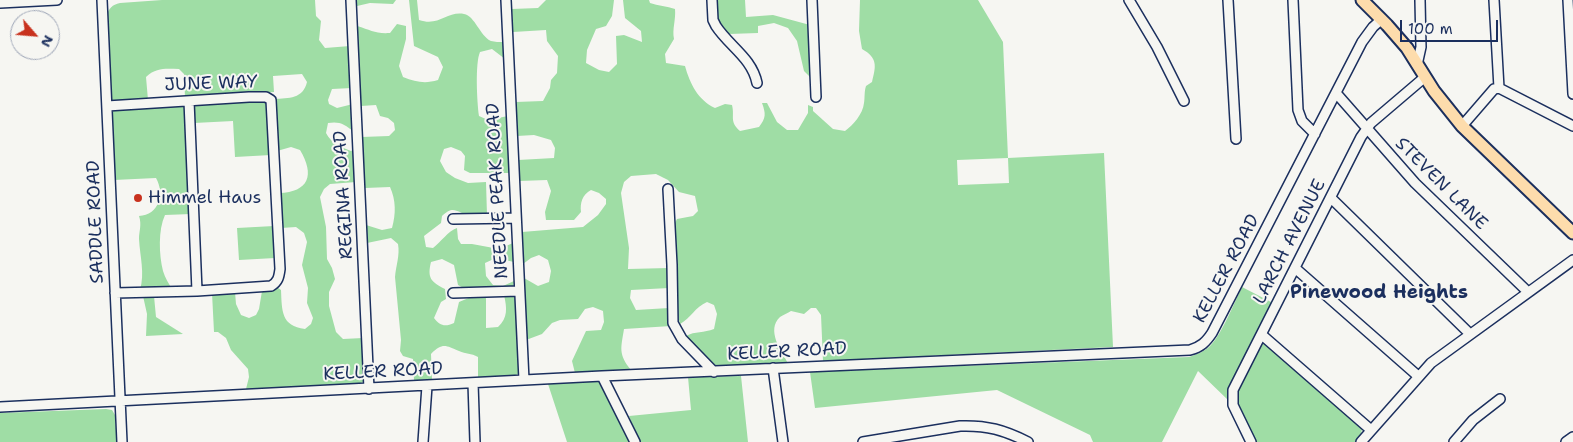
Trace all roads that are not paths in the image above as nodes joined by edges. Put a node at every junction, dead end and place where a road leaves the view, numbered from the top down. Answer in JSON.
{"nodes":[{"id":1,"x":57,"y":0,"type":"edge"},
{"id":2,"x":102,"y":0,"type":"edge"},
{"id":3,"x":351,"y":0,"type":"edge"},
{"id":4,"x":506,"y":0,"type":"edge"},
{"id":5,"x":712,"y":0,"type":"edge"},
{"id":6,"x":812,"y":0,"type":"edge"},
{"id":7,"x":1129,"y":0,"type":"edge"},
{"id":8,"x":1228,"y":0,"type":"edge"},
{"id":9,"x":1293,"y":0,"type":"edge"},
{"id":10,"x":1362,"y":0,"type":"edge"},
{"id":11,"x":1420,"y":0,"type":"edge"},
{"id":12,"x":1494,"y":0,"type":"edge"},
{"id":13,"x":1568,"y":0,"type":"edge"},
{"id":14,"x":0,"y":3,"type":"edge"},
{"id":15,"x":1382,"y":19,"type":"junction"},
{"id":16,"x":1417,"y":65,"type":"junction"},
{"id":17,"x":1425,"y":77,"type":"junction"},
{"id":18,"x":757,"y":83,"type":"dead end"},
{"id":19,"x":1499,"y":88,"type":"junction"},
{"id":20,"x":1336,"y":93,"type":"junction"},
{"id":21,"x":1573,"y":94,"type":"edge"},
{"id":22,"x":816,"y":97,"type":"dead end"},
{"id":23,"x":189,"y":101,"type":"junction"},
{"id":24,"x":1184,"y":101,"type":"dead end"},
{"id":25,"x":107,"y":106,"type":"junction"},
{"id":26,"x":1462,"y":126,"type":"junction"},
{"id":27,"x":1573,"y":126,"type":"edge"},
{"id":28,"x":1366,"y":128,"type":"junction"},
{"id":29,"x":1315,"y":134,"type":"junction"},
{"id":30,"x":1236,"y":139,"type":"dead end"},
{"id":31,"x":668,"y":189,"type":"dead end"},
{"id":32,"x":1331,"y":198,"type":"junction"},
{"id":33,"x":516,"y":218,"type":"junction"},
{"id":34,"x":453,"y":219,"type":"dead end"},
{"id":35,"x":1573,"y":233,"type":"edge"},
{"id":36,"x":1573,"y":260,"type":"edge"},
{"id":37,"x":1295,"y":268,"type":"junction"},
{"id":38,"x":197,"y":291,"type":"junction"},
{"id":39,"x":518,"y":291,"type":"junction"},
{"id":40,"x":1528,"y":292,"type":"junction"},
{"id":41,"x":115,"y":293,"type":"junction"},
{"id":42,"x":454,"y":293,"type":"dead end"},
{"id":43,"x":1470,"y":334,"type":"junction"},
{"id":44,"x":1262,"y":335,"type":"junction"},
{"id":45,"x":773,"y":368,"type":"junction"},
{"id":46,"x":714,"y":372,"type":"junction"},
{"id":47,"x":602,"y":376,"type":"junction"},
{"id":48,"x":1418,"y":376,"type":"junction"},
{"id":49,"x":524,"y":380,"type":"junction"},
{"id":50,"x":473,"y":383,"type":"junction"},
{"id":51,"x":427,"y":386,"type":"junction"},
{"id":52,"x":369,"y":389,"type":"junction"},
{"id":53,"x":1500,"y":399,"type":"dead end"},
{"id":54,"x":120,"y":401,"type":"junction"},
{"id":55,"x":0,"y":407,"type":"edge"},
{"id":56,"x":1371,"y":430,"type":"junction"},
{"id":57,"x":1573,"y":437,"type":"edge"},
{"id":58,"x":122,"y":442,"type":"edge"},
{"id":59,"x":423,"y":442,"type":"edge"},
{"id":60,"x":475,"y":442,"type":"edge"},
{"id":61,"x":634,"y":442,"type":"edge"},
{"id":62,"x":783,"y":442,"type":"edge"},
{"id":63,"x":863,"y":442,"type":"edge"},
{"id":64,"x":1028,"y":442,"type":"edge"},
{"id":65,"x":1251,"y":442,"type":"edge"},
{"id":66,"x":1360,"y":442,"type":"edge"},
{"id":67,"x":1454,"y":442,"type":"edge"},
{"id":68,"x":1566,"y":442,"type":"edge"}],
"edges":[{"from":1,"to":14,"type":"street"},
{"from":2,"to":25,"type":"street","name":"SADDLE ROAD"},
{"from":3,"to":52,"type":"street","name":"REGINA ROAD"},
{"from":4,"to":33,"type":"street","name":"NEEDLE PEAK ROAD"},
{"from":5,"to":18,"type":"street"},
{"from":6,"to":22,"type":"street"},
{"from":7,"to":24,"type":"street"},
{"from":8,"to":30,"type":"street"},
{"from":9,"to":29,"type":"street"},
{"from":10,"to":15,"type":"main road"},
{"from":11,"to":16,"type":"street"},
{"from":12,"to":19,"type":"street"},
{"from":13,"to":21,"type":"street"},
{"from":15,"to":16,"type":"main road"},
{"from":15,"to":20,"type":"street","name":"KELLER ROAD"},
{"from":16,"to":17,"type":"main road"},
{"from":17,"to":26,"type":"main road"},
{"from":17,"to":28,"type":"street","name":"LARCH AVENUE"},
{"from":19,"to":26,"type":"street"},
{"from":19,"to":27,"type":"street"},
{"from":20,"to":28,"type":"street","name":"STEVEN LANE"},
{"from":20,"to":29,"type":"street","name":"KELLER ROAD"},
{"from":23,"to":25,"type":"street","name":"JUNE WAY"},
{"from":23,"to":38,"type":"street"},
{"from":23,"to":38,"type":"street","name":"JUNE WAY"},
{"from":25,"to":41,"type":"street","name":"SADDLE ROAD"},
{"from":26,"to":35,"type":"main road"},
{"from":28,"to":32,"type":"street","name":"LARCH AVENUE"},
{"from":28,"to":40,"type":"street","name":"STEVEN LANE"},
{"from":29,"to":45,"type":"street","name":"KELLER ROAD"},
{"from":31,"to":46,"type":"street"},
{"from":32,"to":37,"type":"street","name":"LARCH AVENUE"},
{"from":32,"to":43,"type":"street"},
{"from":33,"to":34,"type":"street"},
{"from":33,"to":39,"type":"street","name":"NEEDLE PEAK ROAD"},
{"from":36,"to":40,"type":"street"},
{"from":37,"to":44,"type":"street","name":"LARCH AVENUE"},
{"from":37,"to":48,"type":"street"},
{"from":38,"to":41,"type":"street","name":"JUNE WAY"},
{"from":39,"to":42,"type":"street"},
{"from":39,"to":49,"type":"street","name":"NEEDLE PEAK ROAD"},
{"from":40,"to":43,"type":"street"},
{"from":41,"to":54,"type":"street","name":"SADDLE ROAD"},
{"from":43,"to":48,"type":"street"},
{"from":44,"to":56,"type":"street"},
{"from":44,"to":65,"type":"street","name":"LARCH AVENUE"},
{"from":45,"to":46,"type":"street","name":"KELLER ROAD"},
{"from":45,"to":62,"type":"street"},
{"from":46,"to":47,"type":"street","name":"KELLER ROAD"},
{"from":47,"to":49,"type":"street","name":"KELLER ROAD"},
{"from":47,"to":61,"type":"street"},
{"from":48,"to":56,"type":"street"},
{"from":49,"to":50,"type":"street","name":"KELLER ROAD"},
{"from":50,"to":51,"type":"street","name":"KELLER ROAD"},
{"from":50,"to":60,"type":"street"},
{"from":51,"to":52,"type":"street","name":"KELLER ROAD"},
{"from":51,"to":59,"type":"street"},
{"from":52,"to":54,"type":"street","name":"KELLER ROAD"},
{"from":53,"to":67,"type":"street"},
{"from":54,"to":55,"type":"street","name":"KELLER ROAD"},
{"from":54,"to":58,"type":"street","name":"SADDLE ROAD"},
{"from":56,"to":66,"type":"street"},
{"from":57,"to":68,"type":"street"},
{"from":63,"to":64,"type":"street"}]}
